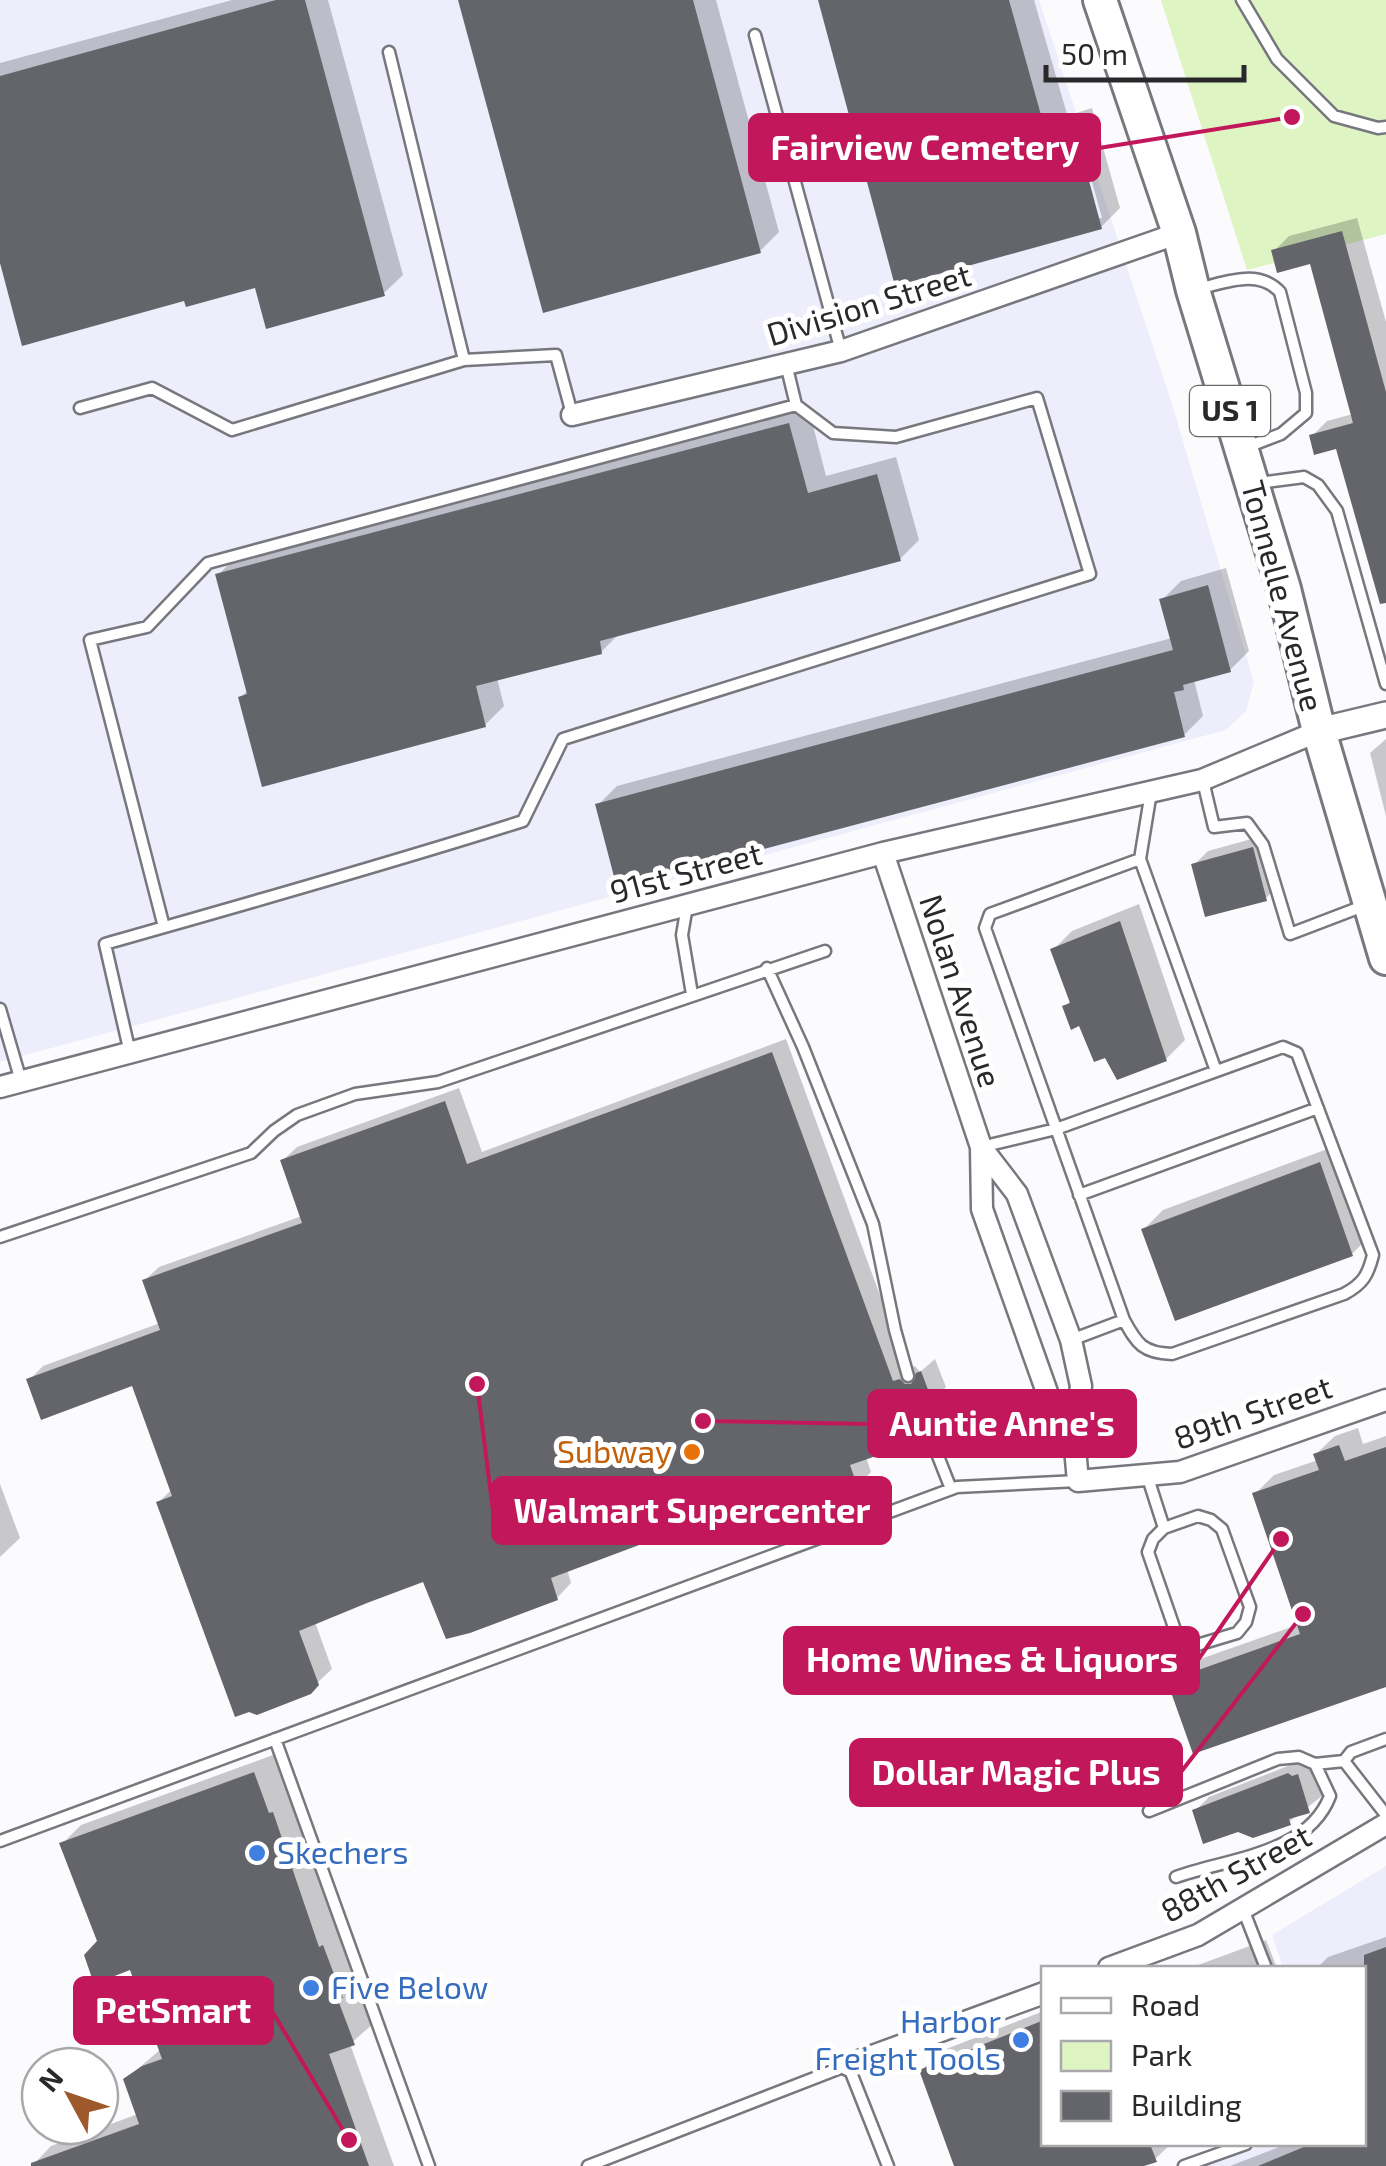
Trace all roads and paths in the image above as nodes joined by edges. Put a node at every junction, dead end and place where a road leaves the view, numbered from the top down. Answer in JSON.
{"nodes":[{"id":1,"x":1242,"y":0,"type":"edge"},
{"id":2,"x":1104,"y":1,"type":"edge"},
{"id":3,"x":754,"y":35,"type":"dead end"},
{"id":4,"x":389,"y":52,"type":"dead end"},
{"id":5,"x":1386,"y":127,"type":"edge"},
{"id":6,"x":1179,"y":233,"type":"junction"},
{"id":7,"x":1192,"y":290,"type":"junction"},
{"id":8,"x":841,"y":351,"type":"junction"},
{"id":9,"x":464,"y":360,"type":"junction"},
{"id":10,"x":786,"y":364,"type":"junction"},
{"id":11,"x":796,"y":405,"type":"junction"},
{"id":12,"x":80,"y":408,"type":"dead end"},
{"id":13,"x":572,"y":416,"type":"joint"},
{"id":14,"x":1241,"y":450,"type":"junction"},
{"id":15,"x":1253,"y":484,"type":"junction"},
{"id":16,"x":1386,"y":684,"type":"edge"},
{"id":17,"x":1386,"y":715,"type":"edge"},
{"id":18,"x":1319,"y":732,"type":"junction"},
{"id":19,"x":1202,"y":780,"type":"junction"},
{"id":20,"x":1150,"y":792,"type":"junction"},
{"id":21,"x":883,"y":854,"type":"junction"},
{"id":22,"x":1140,"y":858,"type":"junction"},
{"id":23,"x":1370,"y":904,"type":"junction"},
{"id":24,"x":687,"y":906,"type":"junction"},
{"id":25,"x":164,"y":927,"type":"junction"},
{"id":26,"x":825,"y":950,"type":"dead end"},
{"id":27,"x":1386,"y":958,"type":"edge"},
{"id":28,"x":767,"y":968,"type":"junction"},
{"id":29,"x":692,"y":994,"type":"junction"},
{"id":30,"x":0,"y":1009,"type":"edge"},
{"id":31,"x":3,"y":1033,"type":"edge"},
{"id":32,"x":130,"y":1054,"type":"junction"},
{"id":33,"x":1216,"y":1072,"type":"junction"},
{"id":34,"x":21,"y":1080,"type":"junction"},
{"id":35,"x":0,"y":1086,"type":"edge"},
{"id":36,"x":1318,"y":1108,"type":"junction"},
{"id":37,"x":1056,"y":1130,"type":"junction"},
{"id":38,"x":980,"y":1147,"type":"junction"},
{"id":39,"x":1079,"y":1195,"type":"junction"},
{"id":40,"x":0,"y":1237,"type":"edge"},
{"id":41,"x":1124,"y":1320,"type":"junction"},
{"id":42,"x":1070,"y":1340,"type":"junction"},
{"id":43,"x":908,"y":1376,"type":"dead end"},
{"id":44,"x":1386,"y":1400,"type":"edge"},
{"id":45,"x":919,"y":1408,"type":"dead end"},
{"id":46,"x":1074,"y":1438,"type":"junction"},
{"id":47,"x":1146,"y":1475,"type":"junction"},
{"id":48,"x":1078,"y":1481,"type":"junction"},
{"id":49,"x":951,"y":1489,"type":"junction"},
{"id":50,"x":1164,"y":1528,"type":"junction"},
{"id":51,"x":275,"y":1739,"type":"junction"},
{"id":52,"x":1386,"y":1739,"type":"edge"},
{"id":53,"x":1344,"y":1761,"type":"junction"},
{"id":54,"x":1315,"y":1764,"type":"junction"},
{"id":55,"x":1148,"y":1811,"type":"dead end"},
{"id":56,"x":1386,"y":1815,"type":"edge"},
{"id":57,"x":1386,"y":1824,"type":"edge"},
{"id":58,"x":0,"y":1841,"type":"edge"},
{"id":59,"x":1176,"y":1878,"type":"dead end"},
{"id":60,"x":1243,"y":1908,"type":"junction"},
{"id":61,"x":1114,"y":1966,"type":"edge"},
{"id":62,"x":1265,"y":1966,"type":"edge"},
{"id":63,"x":1041,"y":1994,"type":"edge"},
{"id":64,"x":848,"y":2065,"type":"junction"},
{"id":65,"x":1240,"y":2146,"type":"edge"},
{"id":66,"x":429,"y":2166,"type":"edge"},
{"id":67,"x":588,"y":2166,"type":"edge"},
{"id":68,"x":888,"y":2166,"type":"edge"},
{"id":69,"x":1184,"y":2166,"type":"edge"}],
"edges":[{"from":1,"to":5,"type":"lane"},
{"from":2,"to":6,"type":"main road","number":"US 1"},
{"from":3,"to":8,"type":"lane"},
{"from":4,"to":9,"type":"lane"},
{"from":6,"to":7,"type":"main road","name":"Tonnelle Avenue","number":"US 1"},
{"from":6,"to":8,"type":"street","name":"Division Street"},
{"from":7,"to":14,"type":"main road","name":"Tonnelle Avenue","number":"US 1"},
{"from":7,"to":14,"type":"lane"},
{"from":8,"to":10,"type":"street","name":"Division Street"},
{"from":9,"to":12,"type":"lane"},
{"from":9,"to":13,"type":"lane"},
{"from":10,"to":11,"type":"lane"},
{"from":10,"to":13,"type":"street","name":"Division Street"},
{"from":11,"to":25,"type":"lane"},
{"from":11,"to":25,"type":"lane"},
{"from":14,"to":15,"type":"main road","name":"Tonnelle Avenue","number":"US 1"},
{"from":15,"to":16,"type":"lane"},
{"from":15,"to":18,"type":"main road","name":"Tonnelle Avenue","number":"US 1"},
{"from":17,"to":18,"type":"street","name":"91st Street"},
{"from":18,"to":19,"type":"street","name":"91st Street"},
{"from":18,"to":23,"type":"main road","name":"Tonnelle Avenue","number":"US 1"},
{"from":19,"to":20,"type":"street","name":"91st Street"},
{"from":19,"to":23,"type":"lane"},
{"from":20,"to":21,"type":"street","name":"91st Street"},
{"from":20,"to":22,"type":"lane"},
{"from":21,"to":24,"type":"street","name":"91st Street"},
{"from":21,"to":38,"type":"street","name":"Nolan Avenue"},
{"from":22,"to":33,"type":"lane"},
{"from":22,"to":37,"type":"lane"},
{"from":23,"to":27,"type":"main road","name":"Tonnelle Avenue","number":"US 1"},
{"from":24,"to":29,"type":"lane"},
{"from":24,"to":32,"type":"street","name":"91st Street"},
{"from":25,"to":32,"type":"lane"},
{"from":26,"to":28,"type":"lane"},
{"from":28,"to":29,"type":"lane"},
{"from":28,"to":43,"type":"lane"},
{"from":29,"to":40,"type":"lane"},
{"from":30,"to":31,"type":"lane"},
{"from":31,"to":34,"type":"lane"},
{"from":32,"to":34,"type":"street","name":"91st Street"},
{"from":33,"to":36,"type":"lane"},
{"from":33,"to":37,"type":"lane"},
{"from":34,"to":35,"type":"street","name":"91st Street"},
{"from":36,"to":39,"type":"lane"},
{"from":36,"to":41,"type":"lane"},
{"from":37,"to":38,"type":"lane"},
{"from":37,"to":39,"type":"lane"},
{"from":38,"to":42,"type":"street","name":"Nolan Avenue"},
{"from":38,"to":46,"type":"street","name":"Nolan Avenue"},
{"from":39,"to":41,"type":"lane"},
{"from":41,"to":42,"type":"lane"},
{"from":42,"to":46,"type":"street","name":"Nolan Avenue"},
{"from":44,"to":47,"type":"street","name":"89th Street"},
{"from":45,"to":49,"type":"lane"},
{"from":46,"to":48,"type":"street","name":"Nolan Avenue"},
{"from":47,"to":48,"type":"street","name":"89th Street"},
{"from":47,"to":50,"type":"lane"},
{"from":48,"to":49,"type":"lane"},
{"from":49,"to":51,"type":"lane"},
{"from":50,"to":50,"type":"lane"},
{"from":51,"to":58,"type":"lane"},
{"from":51,"to":66,"type":"lane"},
{"from":52,"to":53,"type":"lane"},
{"from":53,"to":54,"type":"lane"},
{"from":53,"to":56,"type":"lane"},
{"from":54,"to":55,"type":"lane"},
{"from":54,"to":59,"type":"lane"},
{"from":57,"to":60,"type":"street","name":"88th Street"},
{"from":60,"to":61,"type":"street","name":"88th Street"},
{"from":60,"to":62,"type":"lane"},
{"from":63,"to":64,"type":"street"},
{"from":64,"to":67,"type":"lane"},
{"from":64,"to":68,"type":"lane"},
{"from":65,"to":69,"type":"lane"}]}
